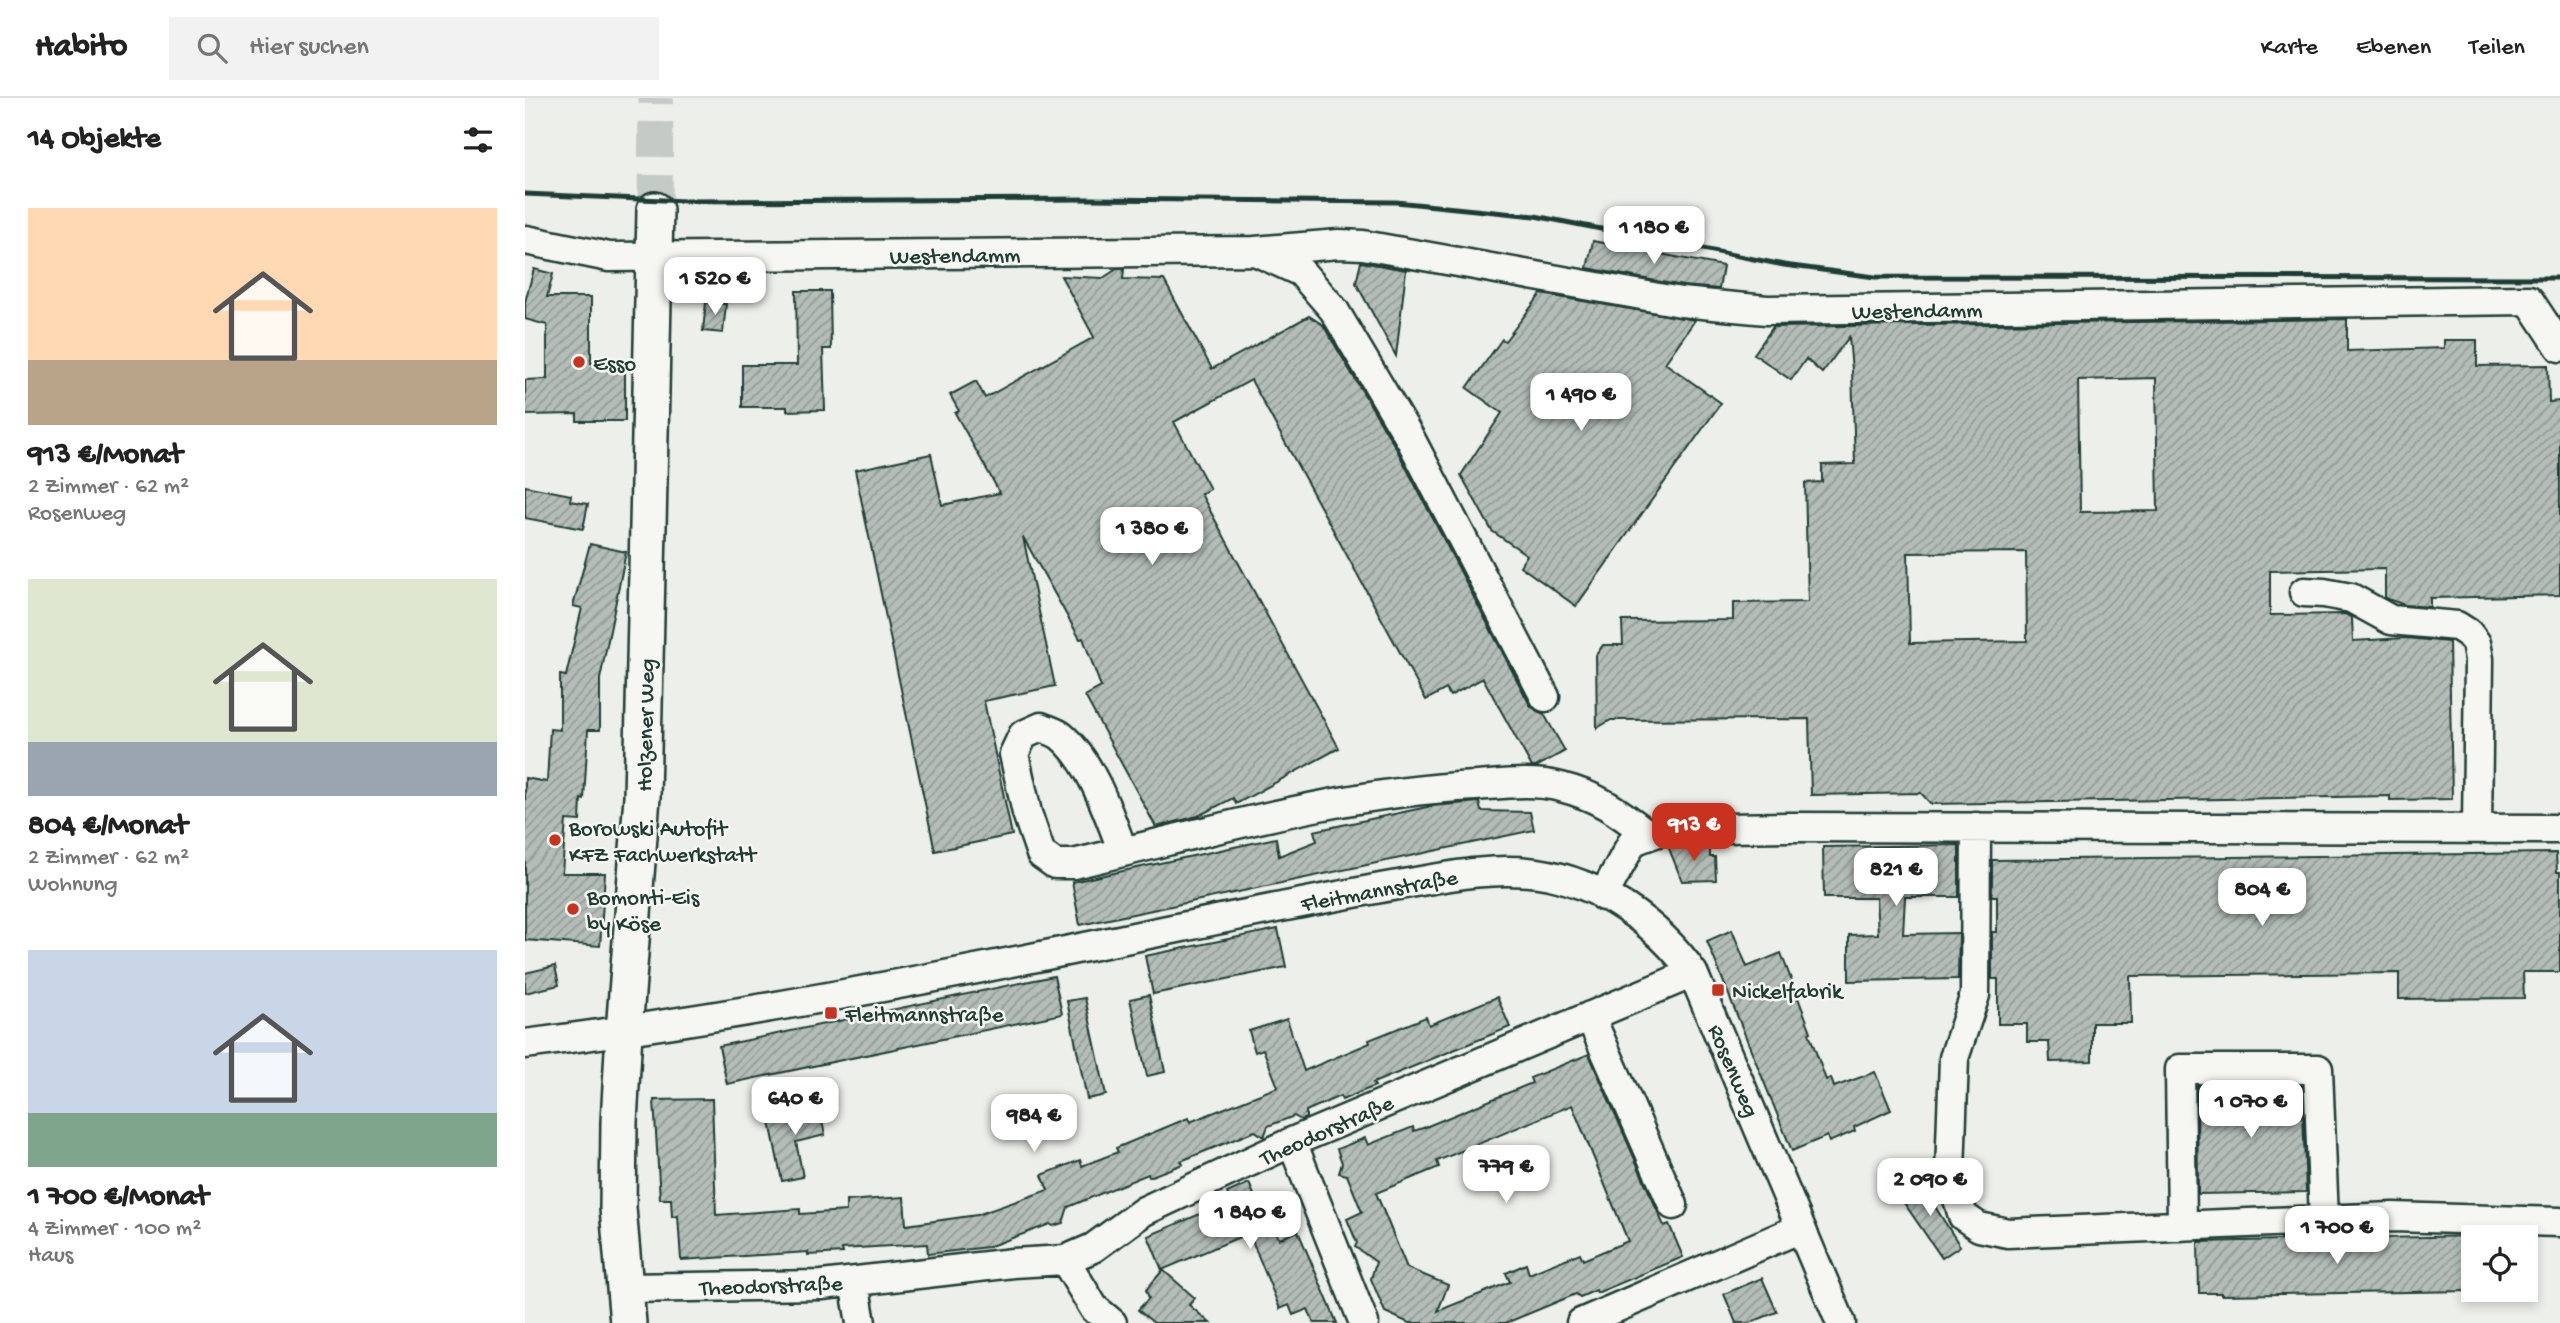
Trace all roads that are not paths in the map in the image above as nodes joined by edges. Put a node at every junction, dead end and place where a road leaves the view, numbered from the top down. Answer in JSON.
{"nodes":[{"id":1,"x":655,"y":210,"type":"tunnel mouth"},
{"id":2,"x":526,"y":240,"type":"edge"},
{"id":3,"x":1255,"y":251,"type":"junction"},
{"id":4,"x":654,"y":257,"type":"junction"},
{"id":5,"x":2560,"y":347,"type":"edge"},
{"id":6,"x":2304,"y":592,"type":"dead end"},
{"id":7,"x":1545,"y":697,"type":"dead end"},
{"id":8,"x":1976,"y":827,"type":"junction"},
{"id":9,"x":2477,"y":829,"type":"junction"},
{"id":10,"x":2560,"y":830,"type":"edge"},
{"id":11,"x":1649,"y":835,"type":"junction"},
{"id":12,"x":1123,"y":852,"type":"junction"},
{"id":13,"x":1516,"y":871,"type":"joint"},
{"id":14,"x":1602,"y":896,"type":"junction"},
{"id":15,"x":1693,"y":973,"type":"junction"},
{"id":16,"x":1590,"y":1016,"type":"junction"},
{"id":17,"x":624,"y":1032,"type":"junction"},
{"id":18,"x":525,"y":1044,"type":"edge"},
{"id":19,"x":1292,"y":1142,"type":"junction"},
{"id":20,"x":1673,"y":1205,"type":"dead end"},
{"id":21,"x":2324,"y":1220,"type":"junction"},
{"id":22,"x":2560,"y":1222,"type":"edge"},
{"id":23,"x":2182,"y":1226,"type":"junction"},
{"id":24,"x":1801,"y":1228,"type":"junction"},
{"id":25,"x":1065,"y":1260,"type":"junction"},
{"id":26,"x":854,"y":1282,"type":"junction"},
{"id":27,"x":624,"y":1288,"type":"junction"},
{"id":28,"x":628,"y":1323,"type":"edge"},
{"id":29,"x":861,"y":1323,"type":"edge"},
{"id":30,"x":1112,"y":1323,"type":"edge"},
{"id":31,"x":1364,"y":1323,"type":"edge"},
{"id":32,"x":1581,"y":1323,"type":"edge"},
{"id":33,"x":1841,"y":1323,"type":"edge"}],
"edges":[{"from":1,"to":4,"type":"main road","name":"Holzener Weg"},
{"from":2,"to":4,"type":"street","name":"Westendamm"},
{"from":3,"to":4,"type":"street","name":"Westendamm"},
{"from":3,"to":5,"type":"street","name":"Westendamm"},
{"from":3,"to":7,"type":"street","name":"Westendamm"},
{"from":4,"to":17,"type":"main road","name":"Holzener Weg"},
{"from":6,"to":9,"type":"street"},
{"from":8,"to":9,"type":"street"},
{"from":8,"to":11,"type":"street"},
{"from":8,"to":23,"type":"street"},
{"from":9,"to":10,"type":"street"},
{"from":11,"to":12,"type":"street"},
{"from":11,"to":14,"type":"street"},
{"from":12,"to":12,"type":"street"},
{"from":13,"to":14,"type":"street","name":"Rosenweg"},
{"from":13,"to":17,"type":"street","name":"Fleitmannstraße"},
{"from":14,"to":15,"type":"street","name":"Rosenweg"},
{"from":15,"to":16,"type":"street","name":"Theodorstraße"},
{"from":15,"to":24,"type":"street","name":"Rosenweg"},
{"from":16,"to":19,"type":"street","name":"Theodorstraße"},
{"from":16,"to":20,"type":"street"},
{"from":17,"to":18,"type":"street","name":"Fleitmannstraße"},
{"from":17,"to":27,"type":"main road","name":"Holzener Weg"},
{"from":19,"to":25,"type":"street","name":"Theodorstraße"},
{"from":19,"to":31,"type":"street"},
{"from":21,"to":22,"type":"street"},
{"from":21,"to":23,"type":"street"},
{"from":21,"to":23,"type":"street"},
{"from":24,"to":32,"type":"street"},
{"from":24,"to":33,"type":"street","name":"Rosenweg"},
{"from":25,"to":26,"type":"street","name":"Theodorstraße"},
{"from":25,"to":30,"type":"street"},
{"from":26,"to":27,"type":"street","name":"Theodorstraße"},
{"from":26,"to":29,"type":"street"},
{"from":27,"to":28,"type":"main road","name":"Holzener Weg"}]}
